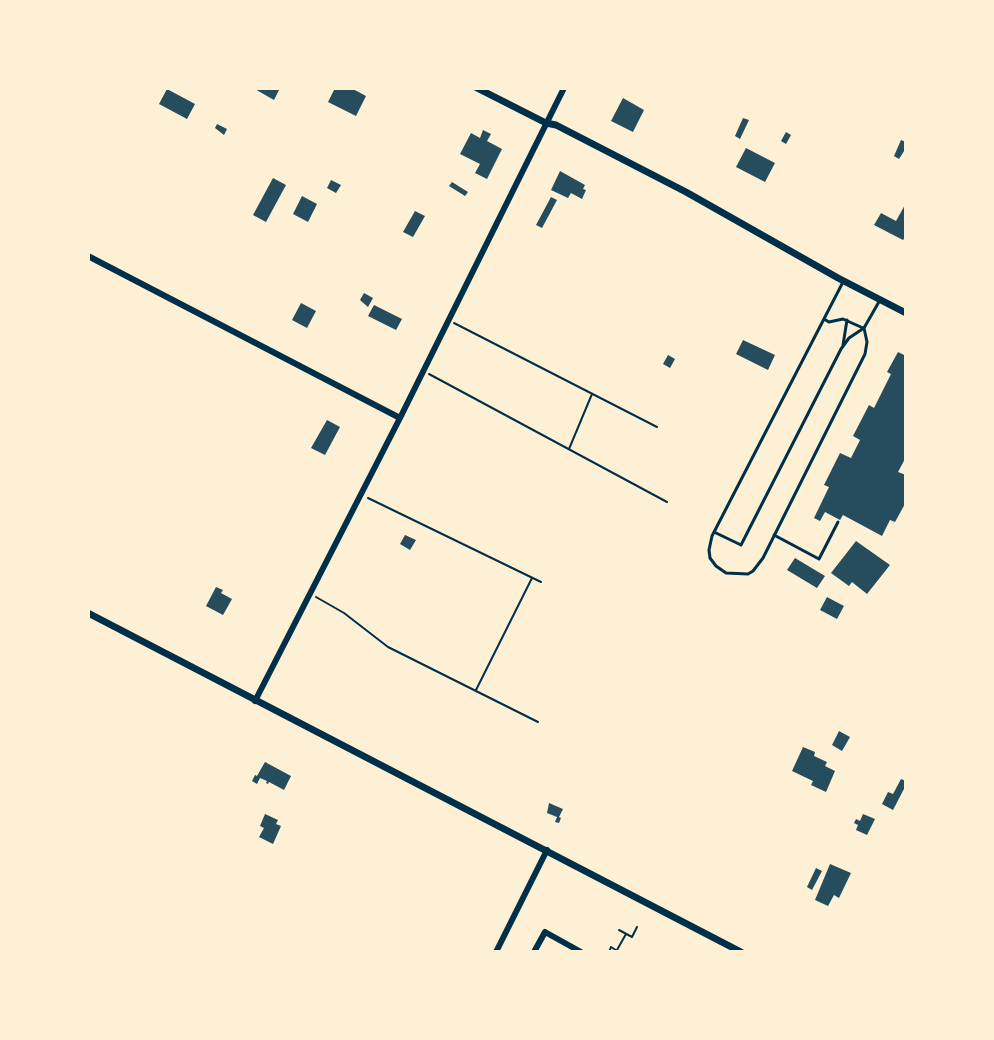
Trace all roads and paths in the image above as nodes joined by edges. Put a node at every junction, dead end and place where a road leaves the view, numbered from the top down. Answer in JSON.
{"nodes":[{"id":1,"x":477,"y":88,"type":"edge"},
{"id":2,"x":564,"y":88,"type":"edge"},
{"id":3,"x":546,"y":123,"type":"junction"},
{"id":4,"x":88,"y":256,"type":"edge"},
{"id":5,"x":843,"y":280,"type":"junction"},
{"id":6,"x":880,"y":300,"type":"junction"},
{"id":7,"x":906,"y":313,"type":"edge"},
{"id":8,"x":824,"y":319,"type":"junction"},
{"id":9,"x":449,"y":320,"type":"junction"},
{"id":10,"x":847,"y":320,"type":"junction"},
{"id":11,"x":864,"y":328,"type":"junction"},
{"id":12,"x":841,"y":349,"type":"junction"},
{"id":13,"x":423,"y":371,"type":"junction"},
{"id":14,"x":592,"y":394,"type":"junction"},
{"id":15,"x":400,"y":418,"type":"junction"},
{"id":16,"x":657,"y":427,"type":"dead end"},
{"id":17,"x":569,"y":449,"type":"junction"},
{"id":18,"x":361,"y":495,"type":"junction"},
{"id":19,"x":668,"y":502,"type":"dead end"},
{"id":20,"x":838,"y":522,"type":"dead end"},
{"id":21,"x":714,"y":532,"type":"junction"},
{"id":22,"x":774,"y":535,"type":"junction"},
{"id":23,"x":532,"y":578,"type":"junction"},
{"id":24,"x":541,"y":582,"type":"dead end"},
{"id":25,"x":311,"y":594,"type":"junction"},
{"id":26,"x":88,"y":613,"type":"edge"},
{"id":27,"x":475,"y":691,"type":"junction"},
{"id":28,"x":255,"y":701,"type":"junction"},
{"id":29,"x":538,"y":722,"type":"dead end"},
{"id":30,"x":548,"y":850,"type":"junction"},
{"id":31,"x":637,"y":927,"type":"dead end"},
{"id":32,"x":620,"y":930,"type":"dead end"},
{"id":33,"x":626,"y":934,"type":"junction"},
{"id":34,"x":496,"y":951,"type":"edge"},
{"id":35,"x":534,"y":951,"type":"edge"},
{"id":36,"x":581,"y":951,"type":"edge"},
{"id":37,"x":609,"y":951,"type":"edge"},
{"id":38,"x":618,"y":951,"type":"edge"},
{"id":39,"x":741,"y":951,"type":"edge"}],
"edges":[{"from":1,"to":3,"type":"street"},
{"from":2,"to":3,"type":"street"},
{"from":3,"to":5,"type":"street"},
{"from":3,"to":9,"type":"street"},
{"from":4,"to":15,"type":"street"},
{"from":5,"to":6,"type":"street"},
{"from":5,"to":8,"type":"lane"},
{"from":6,"to":7,"type":"street"},
{"from":6,"to":11,"type":"lane"},
{"from":8,"to":10,"type":"lane"},
{"from":8,"to":21,"type":"lane"},
{"from":9,"to":13,"type":"street"},
{"from":9,"to":14,"type":"path"},
{"from":10,"to":11,"type":"lane"},
{"from":10,"to":12,"type":"lane"},
{"from":11,"to":12,"type":"lane"},
{"from":11,"to":22,"type":"lane"},
{"from":12,"to":21,"type":"lane"},
{"from":13,"to":15,"type":"street"},
{"from":13,"to":17,"type":"path"},
{"from":14,"to":16,"type":"path"},
{"from":14,"to":17,"type":"path"},
{"from":15,"to":18,"type":"street"},
{"from":17,"to":19,"type":"path"},
{"from":18,"to":23,"type":"path"},
{"from":18,"to":25,"type":"street"},
{"from":20,"to":22,"type":"lane"},
{"from":21,"to":22,"type":"lane"},
{"from":23,"to":24,"type":"path"},
{"from":23,"to":27,"type":"path"},
{"from":25,"to":27,"type":"path"},
{"from":25,"to":28,"type":"street"},
{"from":26,"to":28,"type":"street"},
{"from":27,"to":29,"type":"path"},
{"from":28,"to":30,"type":"street"},
{"from":30,"to":34,"type":"street"},
{"from":30,"to":39,"type":"street"},
{"from":31,"to":33,"type":"path"},
{"from":32,"to":33,"type":"path"},
{"from":33,"to":38,"type":"path"},
{"from":35,"to":36,"type":"street"},
{"from":37,"to":38,"type":"path"}]}
